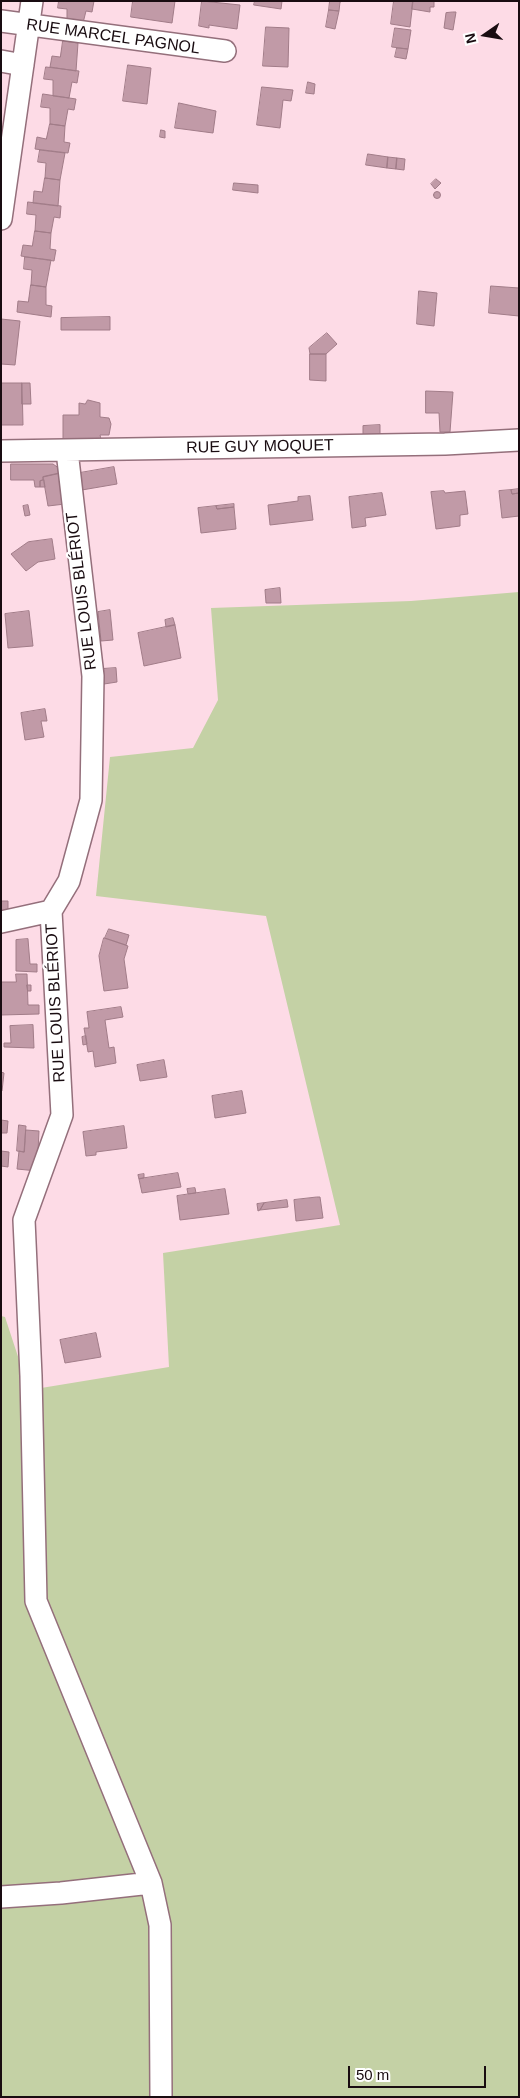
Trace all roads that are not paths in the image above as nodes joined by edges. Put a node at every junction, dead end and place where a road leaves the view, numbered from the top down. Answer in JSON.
{"nodes":[{"id":1,"x":32,"y":1,"type":"edge"},
{"id":2,"x":1,"y":21,"type":"edge"},
{"id":3,"x":29,"y":26,"type":"junction"},
{"id":4,"x":225,"y":52,"type":"dead end"},
{"id":5,"x":1,"y":61,"type":"edge"},
{"id":6,"x":23,"y":65,"type":"junction"},
{"id":7,"x":1,"y":219,"type":"edge"},
{"id":8,"x":519,"y":440,"type":"edge"},
{"id":9,"x":1,"y":451,"type":"edge"},
{"id":10,"x":67,"y":451,"type":"junction"},
{"id":11,"x":51,"y":911,"type":"junction"},
{"id":12,"x":1,"y":922,"type":"edge"},
{"id":13,"x":151,"y":1884,"type":"junction"},
{"id":14,"x":1,"y":1897,"type":"edge"},
{"id":15,"x":161,"y":2097,"type":"edge"}],
"edges":[{"from":1,"to":3,"type":"street"},
{"from":2,"to":3,"type":"street","name":"RUE MARCEL PAGNOL"},
{"from":3,"to":4,"type":"street","name":"RUE MARCEL PAGNOL"},
{"from":3,"to":6,"type":"street"},
{"from":5,"to":6,"type":"street"},
{"from":6,"to":7,"type":"street"},
{"from":8,"to":10,"type":"street","name":"RUE GUY MOQUET"},
{"from":9,"to":10,"type":"street","name":"RUE GUY MOQUET"},
{"from":10,"to":11,"type":"street","name":"RUE LOUIS BLÉRIOT"},
{"from":11,"to":12,"type":"street"},
{"from":11,"to":13,"type":"street","name":"RUE LOUIS BLÉRIOT"},
{"from":13,"to":14,"type":"street"},
{"from":13,"to":15,"type":"street","name":"RUE LOUIS BLÉRIOT"}]}
